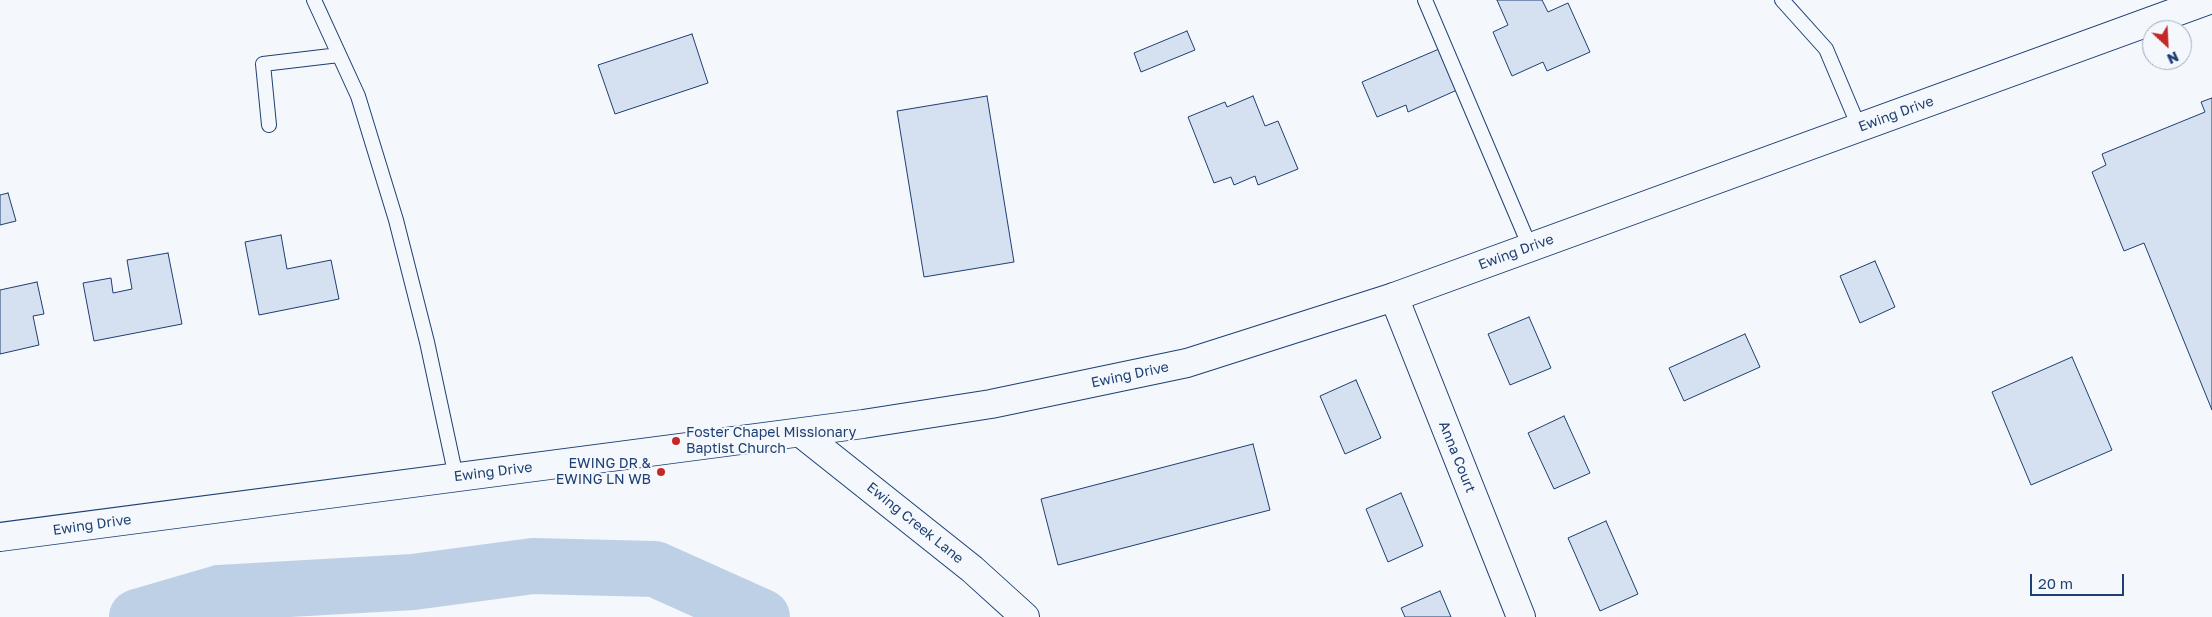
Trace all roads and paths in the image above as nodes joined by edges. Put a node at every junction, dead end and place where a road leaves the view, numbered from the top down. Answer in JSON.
{"nodes":[{"id":1,"x":314,"y":0,"type":"edge"},
{"id":2,"x":1425,"y":0,"type":"edge"},
{"id":3,"x":1782,"y":0,"type":"edge"},
{"id":4,"x":2209,"y":0,"type":"edge"},
{"id":5,"x":339,"y":55,"type":"junction"},
{"id":6,"x":269,"y":125,"type":"dead end"},
{"id":7,"x":1860,"y":127,"type":"junction"},
{"id":8,"x":1530,"y":247,"type":"junction"},
{"id":9,"x":1394,"y":297,"type":"junction"},
{"id":10,"x":801,"y":433,"type":"junction"},
{"id":11,"x":456,"y":477,"type":"junction"},
{"id":12,"x":0,"y":537,"type":"edge"},
{"id":13,"x":1025,"y":617,"type":"edge"},
{"id":14,"x":1521,"y":617,"type":"edge"}],
"edges":[{"from":1,"to":5,"type":"lane"},
{"from":2,"to":8,"type":"lane"},
{"from":3,"to":7,"type":"lane"},
{"from":4,"to":7,"type":"main road","name":"Ewing Drive"},
{"from":5,"to":6,"type":"lane"},
{"from":5,"to":11,"type":"lane"},
{"from":7,"to":8,"type":"main road","name":"Ewing Drive"},
{"from":8,"to":9,"type":"main road","name":"Ewing Drive"},
{"from":9,"to":10,"type":"main road","name":"Ewing Drive"},
{"from":9,"to":14,"type":"main road","name":"Anna Court"},
{"from":10,"to":11,"type":"main road","name":"Ewing Drive"},
{"from":10,"to":13,"type":"main road","name":"Ewing Creek Lane"},
{"from":11,"to":12,"type":"main road","name":"Ewing Drive"}]}
